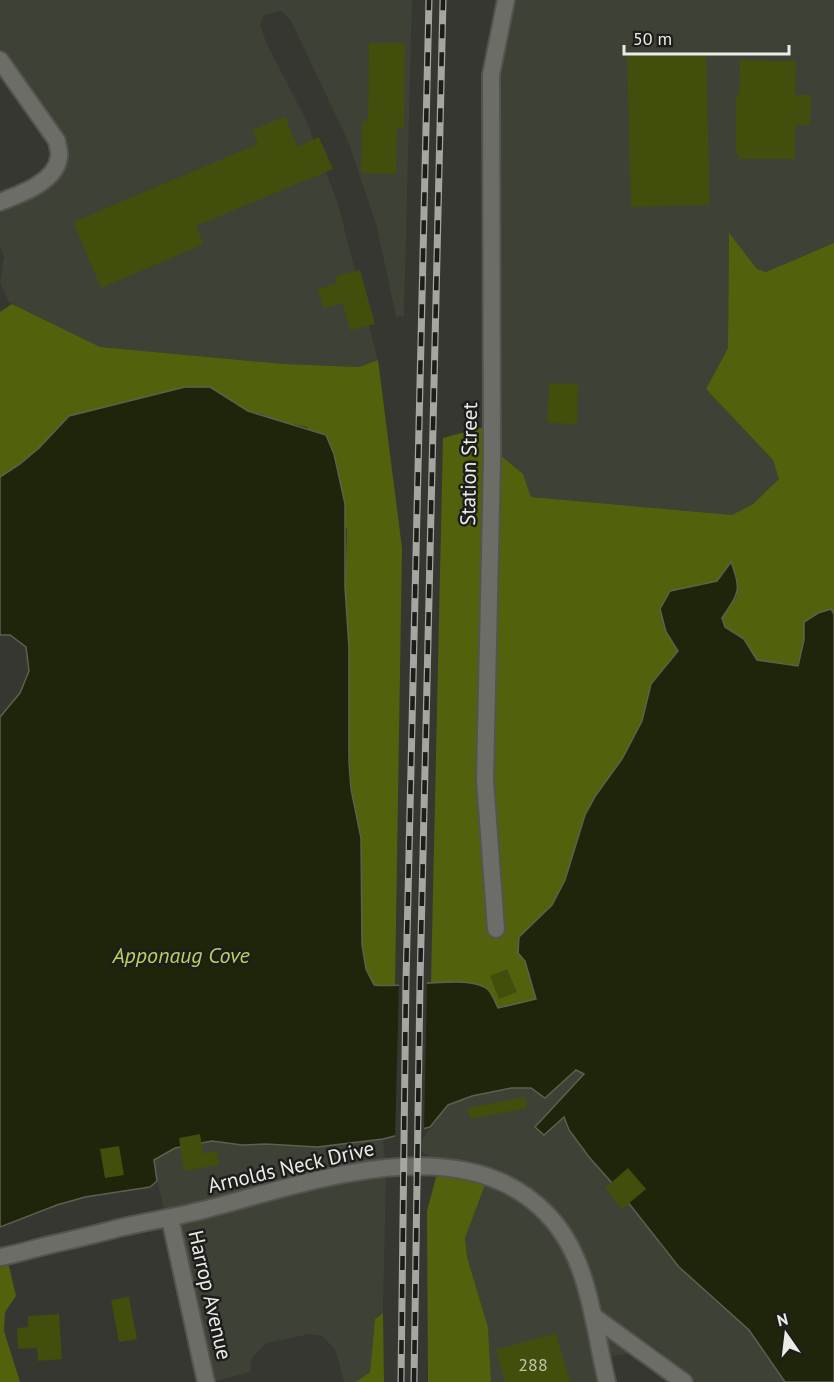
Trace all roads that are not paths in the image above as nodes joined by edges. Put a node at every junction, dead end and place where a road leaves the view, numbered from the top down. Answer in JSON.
{"nodes":[{"id":1,"x":506,"y":0,"type":"edge"},
{"id":2,"x":0,"y":60,"type":"edge"},
{"id":3,"x":0,"y":202,"type":"edge"},
{"id":4,"x":496,"y":929,"type":"dead end"},
{"id":5,"x":170,"y":1218,"type":"junction"},
{"id":6,"x":0,"y":1257,"type":"edge"},
{"id":7,"x":593,"y":1316,"type":"junction"},
{"id":8,"x":206,"y":1382,"type":"edge"},
{"id":9,"x":607,"y":1382,"type":"edge"},
{"id":10,"x":684,"y":1382,"type":"edge"}],
"edges":[{"from":1,"to":4,"type":"street","name":"Station Street"},
{"from":2,"to":3,"type":"street"},
{"from":5,"to":6,"type":"street","name":"Arnolds Neck Drive"},
{"from":5,"to":7,"type":"street","name":"Arnolds Neck Drive"},
{"from":5,"to":8,"type":"street","name":"Harrop Avenue"},
{"from":7,"to":9,"type":"street","name":"Arnolds Neck Drive"},
{"from":7,"to":10,"type":"street"}]}
